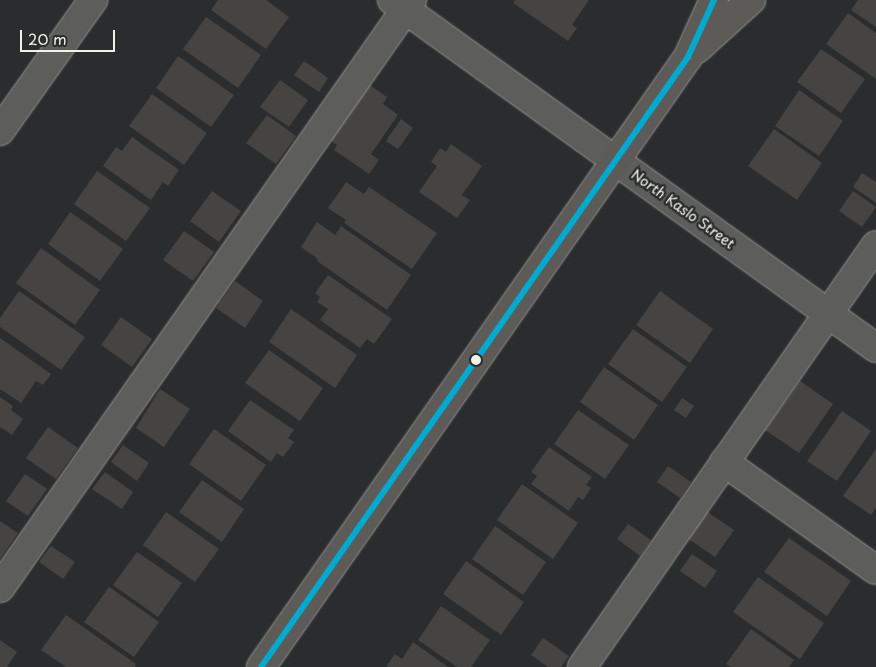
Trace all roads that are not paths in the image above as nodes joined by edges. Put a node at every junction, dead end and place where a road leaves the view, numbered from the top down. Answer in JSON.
{"nodes":[{"id":1,"x":93,"y":0,"type":"edge"},
{"id":2,"x":714,"y":0,"type":"edge"},
{"id":3,"x":751,"y":0,"type":"edge"},
{"id":4,"x":403,"y":3,"type":"edge"},
{"id":5,"x":688,"y":57,"type":"junction"},
{"id":6,"x":0,"y":131,"type":"edge"},
{"id":7,"x":616,"y":162,"type":"junction"},
{"id":8,"x":876,"y":245,"type":"edge"},
{"id":9,"x":828,"y":314,"type":"junction"},
{"id":10,"x":876,"y":348,"type":"edge"},
{"id":11,"x":724,"y":462,"type":"junction"},
{"id":12,"x":876,"y":570,"type":"edge"},
{"id":13,"x":0,"y":588,"type":"edge"},
{"id":14,"x":261,"y":667,"type":"edge"},
{"id":15,"x":582,"y":667,"type":"edge"}],
"edges":[{"from":1,"to":6,"type":"street"},
{"from":2,"to":5,"type":"main road"},
{"from":3,"to":5,"type":"main road"},
{"from":4,"to":7,"type":"street","name":"North Kaslo Street"},
{"from":4,"to":13,"type":"street"},
{"from":5,"to":7,"type":"main road"},
{"from":7,"to":9,"type":"street","name":"North Kaslo Street"},
{"from":7,"to":14,"type":"main road"},
{"from":8,"to":9,"type":"street"},
{"from":9,"to":10,"type":"street","name":"North Kaslo Street"},
{"from":9,"to":11,"type":"street"},
{"from":11,"to":12,"type":"street"},
{"from":11,"to":15,"type":"street"}]}
